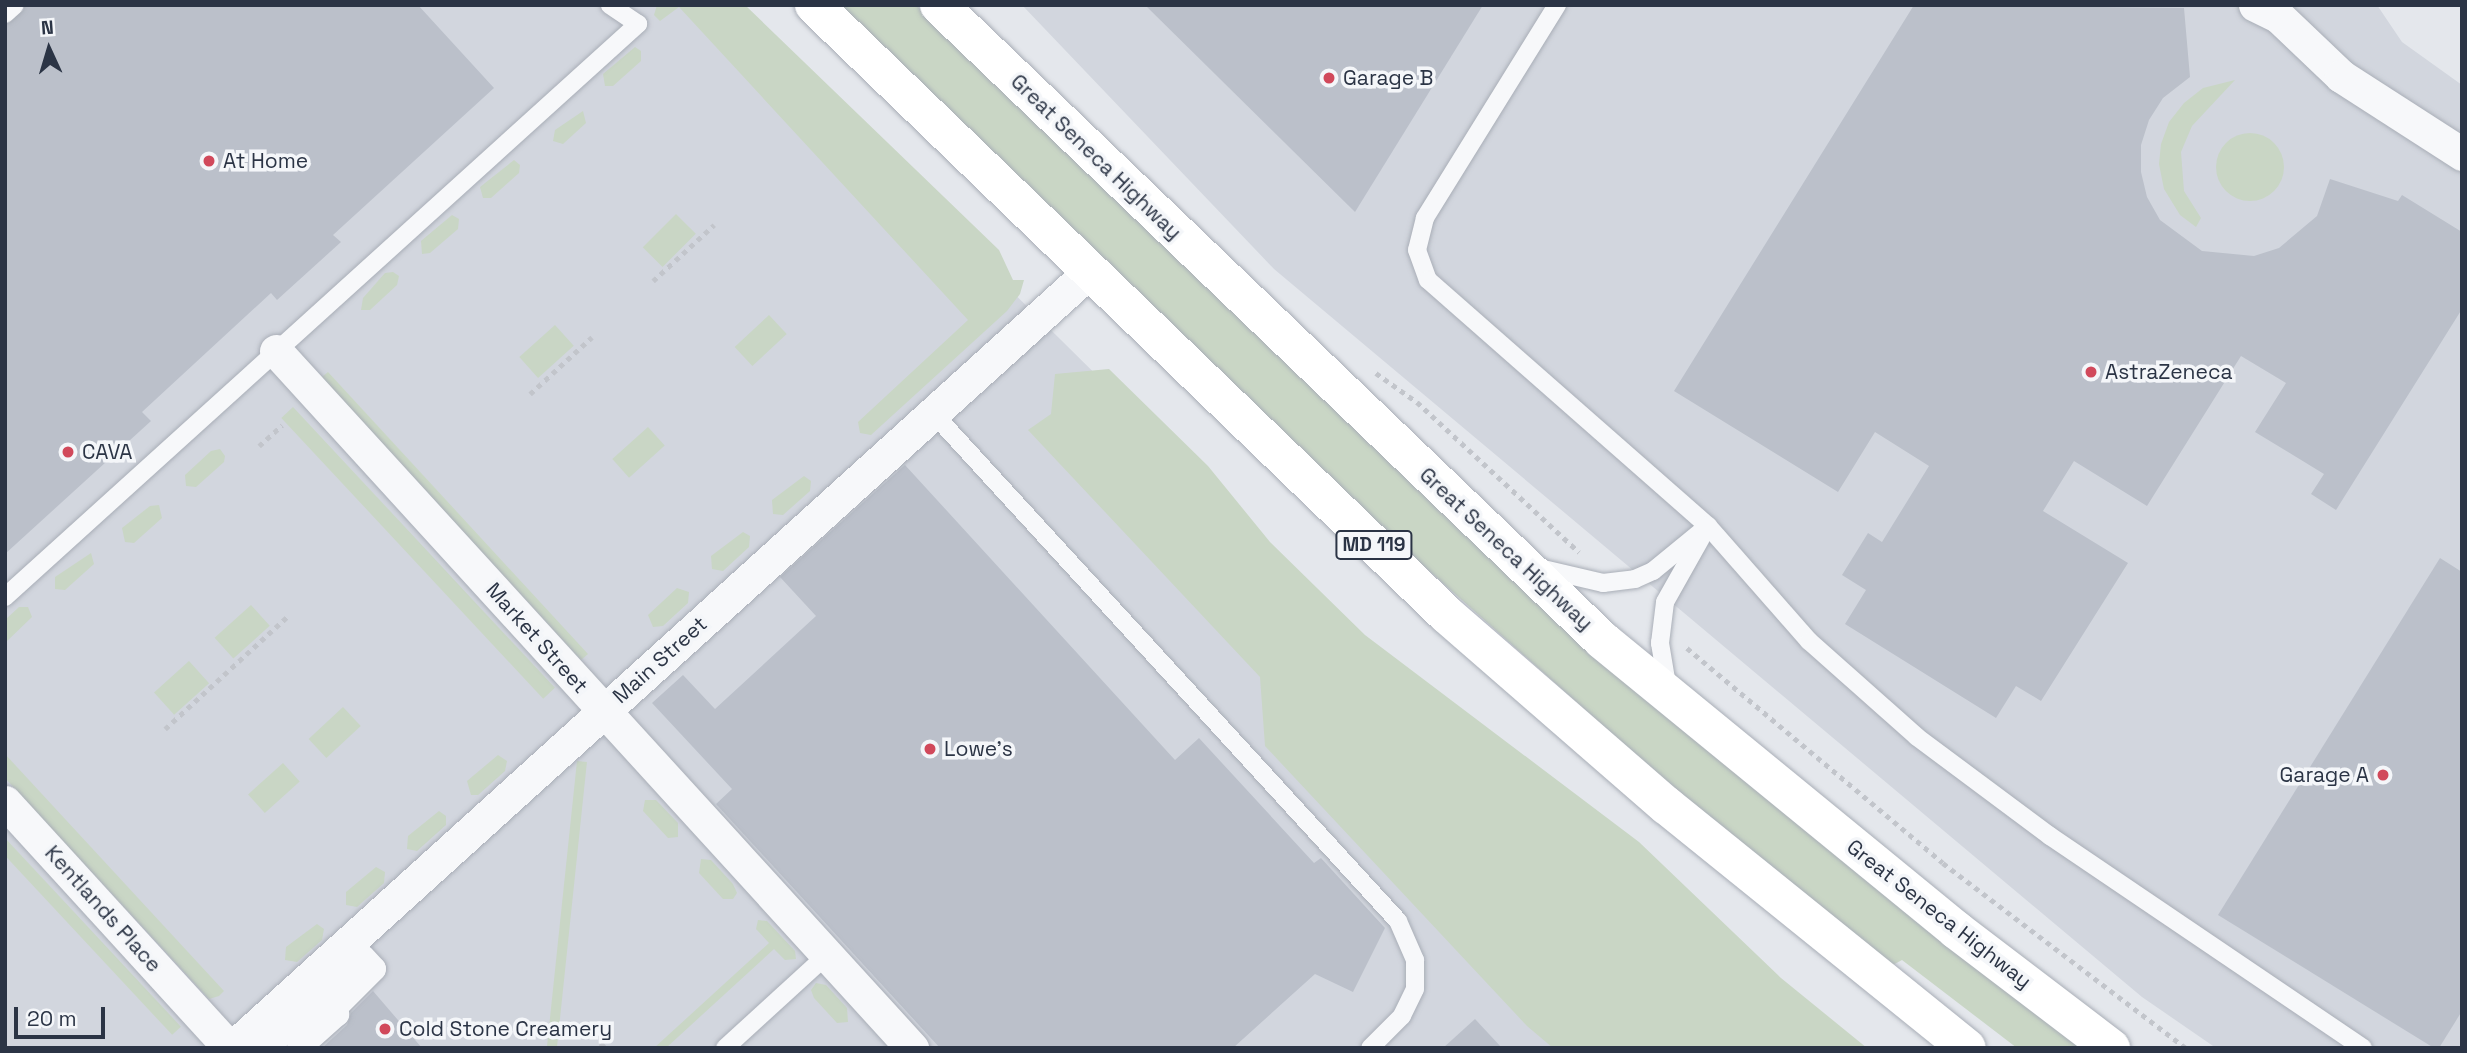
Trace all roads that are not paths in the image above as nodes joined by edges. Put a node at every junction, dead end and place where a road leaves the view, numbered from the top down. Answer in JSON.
{"nodes":[{"id":1,"x":15,"y":5,"type":"edge"},
{"id":2,"x":610,"y":5,"type":"edge"},
{"id":3,"x":814,"y":5,"type":"edge"},
{"id":4,"x":939,"y":5,"type":"edge"},
{"id":5,"x":1556,"y":5,"type":"edge"},
{"id":6,"x":2270,"y":9,"type":"edge"},
{"id":7,"x":5,"y":14,"type":"edge"},
{"id":8,"x":2462,"y":154,"type":"edge"},
{"id":9,"x":1088,"y":273,"type":"junction"},
{"id":10,"x":276,"y":351,"type":"junction"},
{"id":11,"x":933,"y":412,"type":"junction"},
{"id":12,"x":1708,"y":526,"type":"junction"},
{"id":13,"x":1520,"y":562,"type":"junction"},
{"id":14,"x":5,"y":597,"type":"edge"},
{"id":15,"x":1670,"y":696,"type":"junction"},
{"id":16,"x":604,"y":711,"type":"junction"},
{"id":17,"x":5,"y":802,"type":"edge"},
{"id":18,"x":827,"y":955,"type":"junction"},
{"id":19,"x":231,"y":1048,"type":"edge"},
{"id":20,"x":267,"y":1048,"type":"edge"},
{"id":21,"x":299,"y":1048,"type":"edge"},
{"id":22,"x":725,"y":1048,"type":"edge"},
{"id":23,"x":912,"y":1048,"type":"edge"},
{"id":24,"x":1370,"y":1048,"type":"edge"},
{"id":25,"x":1967,"y":1048,"type":"edge"},
{"id":26,"x":2111,"y":1048,"type":"edge"},
{"id":27,"x":2363,"y":1048,"type":"edge"}],
"edges":[{"from":1,"to":7,"type":"lane"},
{"from":2,"to":10,"type":"lane"},
{"from":3,"to":9,"type":"main road","number":"MD 119"},
{"from":4,"to":13,"type":"main road","name":"Great Seneca Highway"},
{"from":5,"to":12,"type":"lane"},
{"from":6,"to":8,"type":"street"},
{"from":9,"to":11,"type":"street","name":"Main Street"},
{"from":9,"to":25,"type":"main road","number":"MD 119"},
{"from":10,"to":14,"type":"lane"},
{"from":10,"to":16,"type":"street","name":"Market Street"},
{"from":11,"to":16,"type":"street","name":"Main Street"},
{"from":11,"to":24,"type":"lane"},
{"from":12,"to":13,"type":"lane"},
{"from":12,"to":15,"type":"lane"},
{"from":12,"to":27,"type":"lane"},
{"from":13,"to":15,"type":"main road","name":"Great Seneca Highway"},
{"from":15,"to":26,"type":"main road","name":"Great Seneca Highway"},
{"from":16,"to":18,"type":"street","name":"Market Street"},
{"from":16,"to":19,"type":"street","name":"Main Street"},
{"from":17,"to":19,"type":"street","name":"Kentlands Place"},
{"from":18,"to":22,"type":"lane"},
{"from":18,"to":23,"type":"street","name":"Market Street"},
{"from":20,"to":21,"type":"street"}]}
